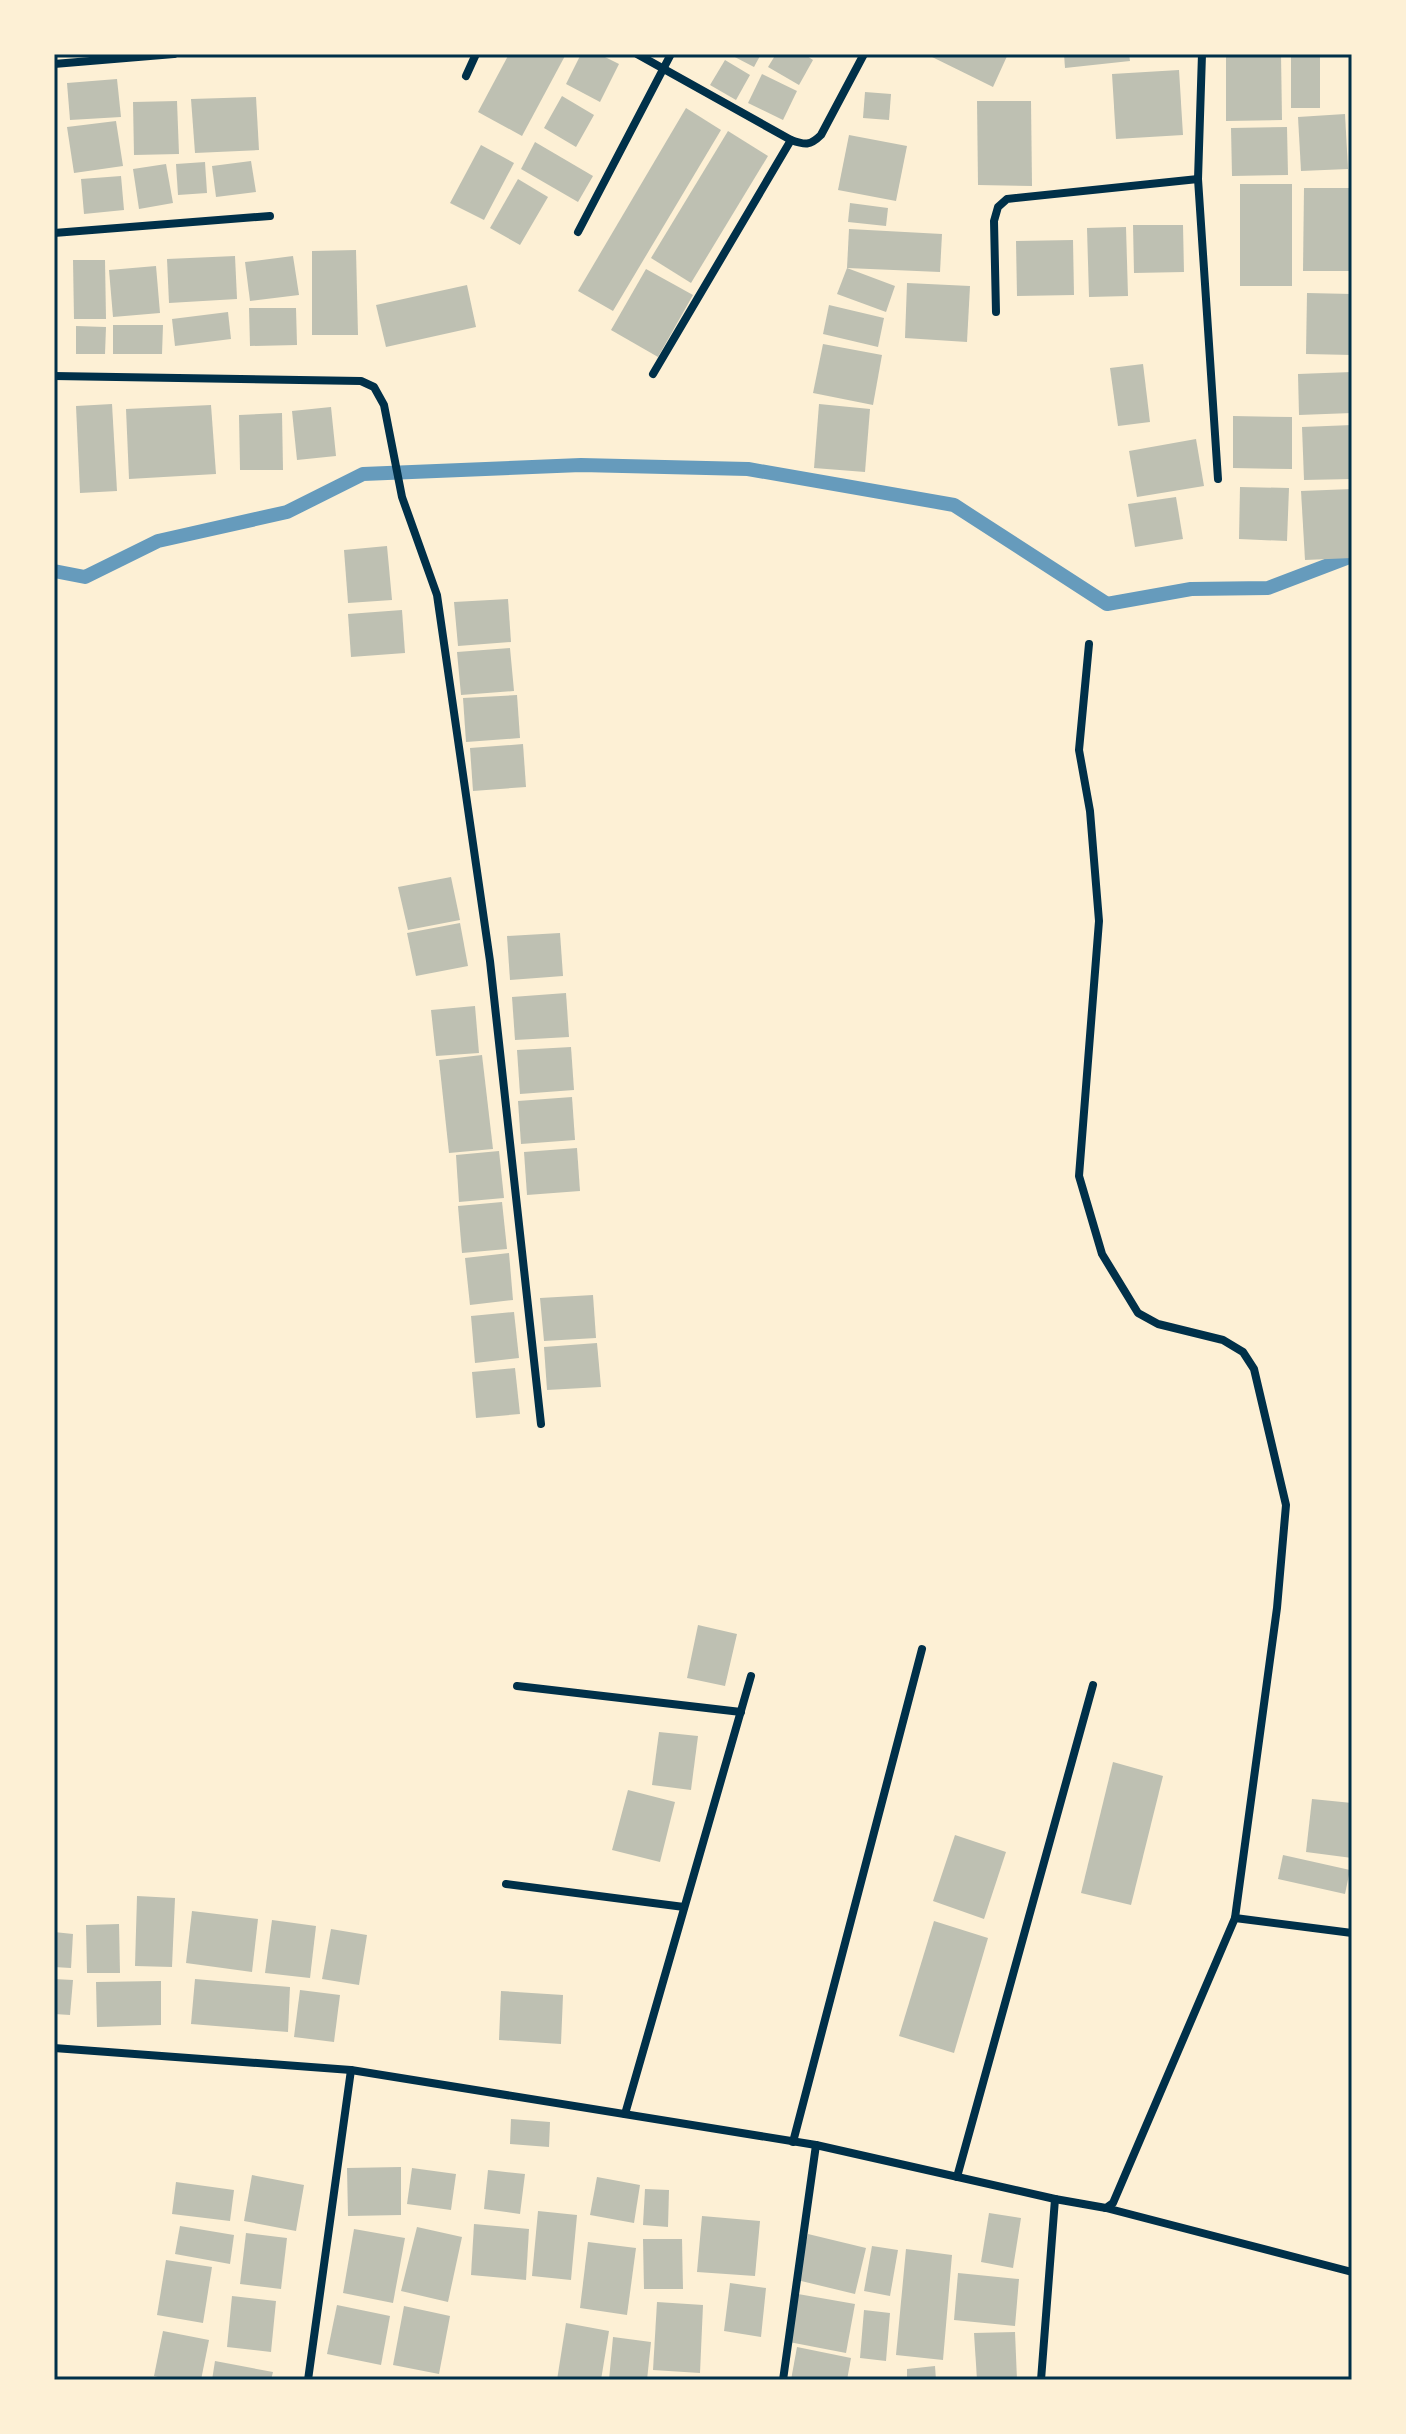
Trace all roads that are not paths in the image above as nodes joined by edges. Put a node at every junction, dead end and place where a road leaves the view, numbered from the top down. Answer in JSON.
{"nodes":[{"id":1,"x":174,"y":54,"type":"edge"},
{"id":2,"x":476,"y":54,"type":"edge"},
{"id":3,"x":637,"y":54,"type":"edge"},
{"id":4,"x":671,"y":54,"type":"edge"},
{"id":5,"x":864,"y":54,"type":"edge"},
{"id":6,"x":1202,"y":54,"type":"edge"},
{"id":7,"x":54,"y":64,"type":"edge"},
{"id":8,"x":663,"y":69,"type":"junction"},
{"id":9,"x":466,"y":76,"type":"dead end"},
{"id":10,"x":791,"y":140,"type":"junction"},
{"id":11,"x":1198,"y":179,"type":"junction"},
{"id":12,"x":270,"y":216,"type":"dead end"},
{"id":13,"x":578,"y":232,"type":"dead end"},
{"id":14,"x":54,"y":233,"type":"edge"},
{"id":15,"x":996,"y":312,"type":"dead end"},
{"id":16,"x":653,"y":374,"type":"dead end"},
{"id":17,"x":54,"y":376,"type":"edge"},
{"id":18,"x":1218,"y":479,"type":"dead end"},
{"id":19,"x":1089,"y":644,"type":"dead end"},
{"id":20,"x":541,"y":1424,"type":"dead end"},
{"id":21,"x":922,"y":1649,"type":"dead end"},
{"id":22,"x":751,"y":1676,"type":"dead end"},
{"id":23,"x":1093,"y":1685,"type":"dead end"},
{"id":24,"x":517,"y":1686,"type":"dead end"},
{"id":25,"x":741,"y":1712,"type":"junction"},
{"id":26,"x":506,"y":1884,"type":"dead end"},
{"id":27,"x":684,"y":1907,"type":"junction"},
{"id":28,"x":1235,"y":1918,"type":"junction"},
{"id":29,"x":1352,"y":1933,"type":"edge"},
{"id":30,"x":54,"y":2048,"type":"edge"},
{"id":31,"x":351,"y":2070,"type":"junction"},
{"id":32,"x":625,"y":2114,"type":"junction"},
{"id":33,"x":793,"y":2142,"type":"junction"},
{"id":34,"x":816,"y":2145,"type":"junction"},
{"id":35,"x":957,"y":2177,"type":"junction"},
{"id":36,"x":1055,"y":2199,"type":"junction"},
{"id":37,"x":1106,"y":2208,"type":"junction"},
{"id":38,"x":1352,"y":2272,"type":"edge"},
{"id":39,"x":308,"y":2380,"type":"edge"},
{"id":40,"x":783,"y":2380,"type":"edge"},
{"id":41,"x":1041,"y":2380,"type":"edge"}],
"edges":[{"from":1,"to":7,"type":"street"},
{"from":2,"to":9,"type":"street"},
{"from":3,"to":8,"type":"street"},
{"from":4,"to":8,"type":"street"},
{"from":5,"to":10,"type":"street"},
{"from":6,"to":11,"type":"street"},
{"from":8,"to":10,"type":"street"},
{"from":8,"to":13,"type":"street"},
{"from":10,"to":16,"type":"street"},
{"from":11,"to":15,"type":"street"},
{"from":11,"to":18,"type":"street"},
{"from":12,"to":14,"type":"street"},
{"from":17,"to":20,"type":"street"},
{"from":19,"to":28,"type":"street"},
{"from":21,"to":33,"type":"street"},
{"from":22,"to":25,"type":"street"},
{"from":23,"to":35,"type":"street"},
{"from":24,"to":25,"type":"street"},
{"from":25,"to":27,"type":"street"},
{"from":26,"to":27,"type":"street"},
{"from":27,"to":32,"type":"street"},
{"from":28,"to":29,"type":"street"},
{"from":28,"to":37,"type":"street"},
{"from":30,"to":31,"type":"street"},
{"from":31,"to":32,"type":"street"},
{"from":31,"to":39,"type":"street"},
{"from":32,"to":33,"type":"street"},
{"from":33,"to":34,"type":"street"},
{"from":34,"to":35,"type":"street"},
{"from":34,"to":40,"type":"street"},
{"from":35,"to":36,"type":"street"},
{"from":36,"to":37,"type":"street"},
{"from":36,"to":41,"type":"street"},
{"from":37,"to":38,"type":"street"}]}
